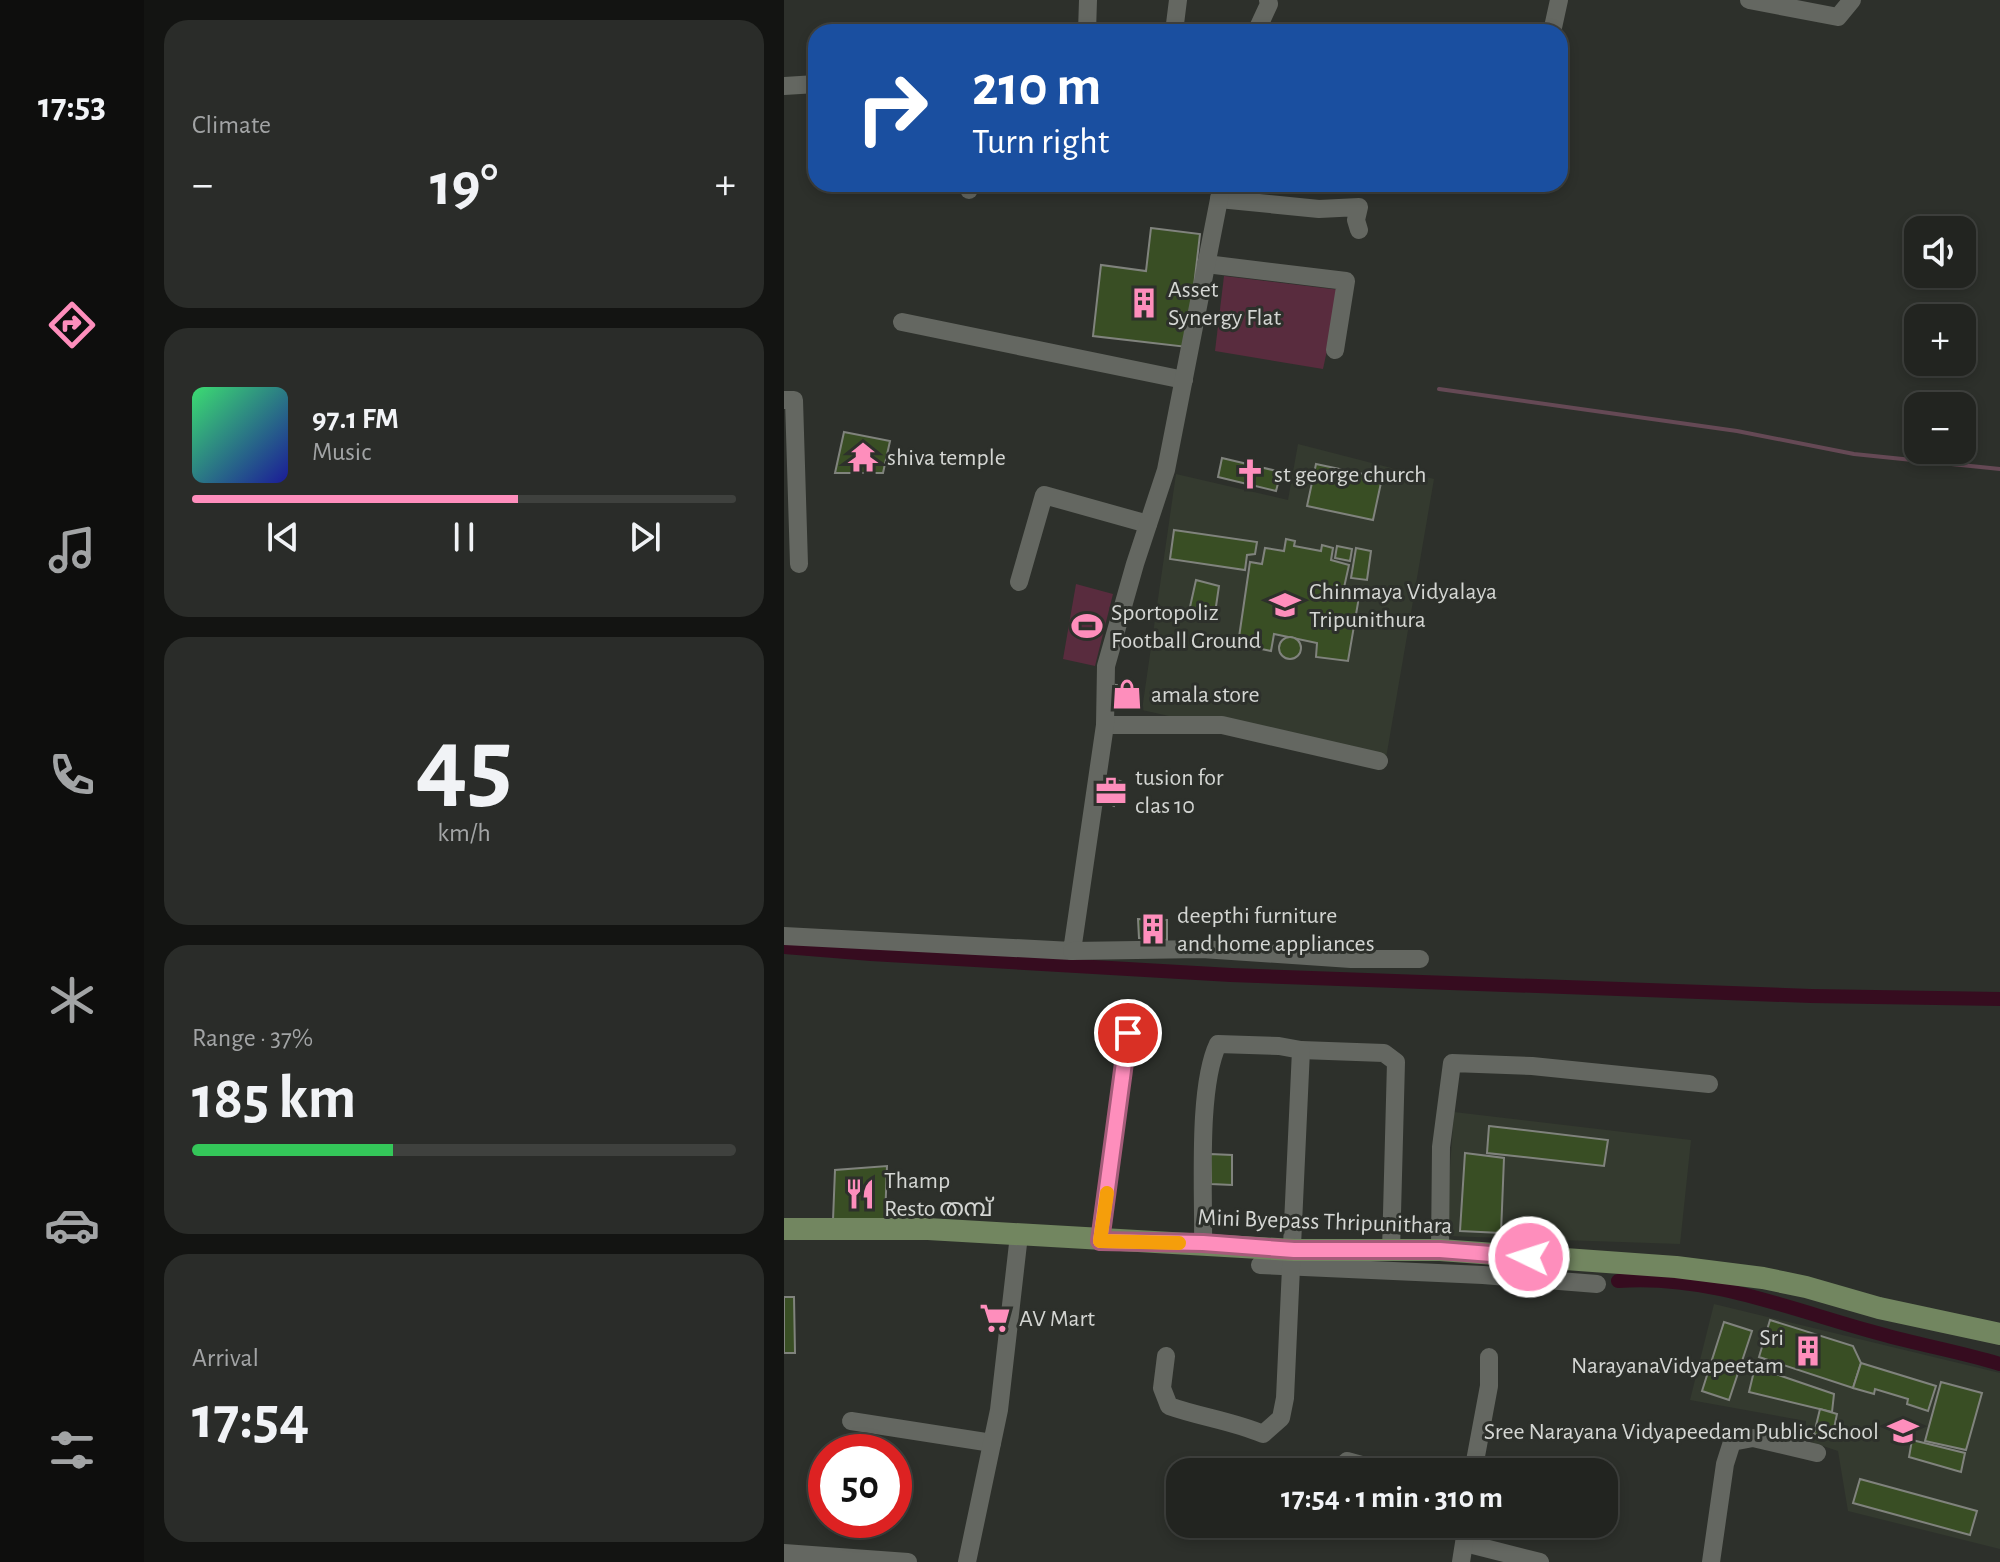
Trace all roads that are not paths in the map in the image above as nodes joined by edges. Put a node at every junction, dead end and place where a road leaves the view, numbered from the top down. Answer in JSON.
{"nodes":[{"id":1,"x":1088,"y":0,"type":"edge"},
{"id":2,"x":1178,"y":0,"type":"edge"},
{"id":3,"x":1268,"y":0,"type":"edge"},
{"id":4,"x":1559,"y":0,"type":"edge"},
{"id":5,"x":1749,"y":0,"type":"edge"},
{"id":6,"x":1852,"y":0,"type":"edge"},
{"id":7,"x":1838,"y":9,"type":"edge"},
{"id":8,"x":1087,"y":24,"type":"edge"},
{"id":9,"x":1175,"y":24,"type":"edge"},
{"id":10,"x":1260,"y":24,"type":"edge"},
{"id":11,"x":1554,"y":24,"type":"edge"},
{"id":12,"x":808,"y":84,"type":"edge"},
{"id":13,"x":784,"y":86,"type":"edge"},
{"id":14,"x":1221,"y":192,"type":"edge"},
{"id":15,"x":1359,"y":230,"type":"dead end"},
{"id":16,"x":1206,"y":264,"type":"junction"},
{"id":17,"x":902,"y":322,"type":"dead end"},
{"id":18,"x":1335,"y":350,"type":"dead end"},
{"id":19,"x":1184,"y":380,"type":"junction"},
{"id":20,"x":784,"y":400,"type":"edge"},
{"id":21,"x":1148,"y":524,"type":"junction"},
{"id":22,"x":799,"y":564,"type":"dead end"},
{"id":23,"x":1019,"y":582,"type":"dead end"},
{"id":24,"x":1105,"y":725,"type":"junction"},
{"id":25,"x":1379,"y":761,"type":"dead end"},
{"id":26,"x":784,"y":936,"type":"edge"},
{"id":27,"x":1072,"y":951,"type":"junction"},
{"id":28,"x":1420,"y":959,"type":"dead end"},
{"id":29,"x":1128,"y":1033,"type":"dead end"},
{"id":30,"x":1301,"y":1050,"type":"junction"},
{"id":31,"x":1709,"y":1084,"type":"dead end"},
{"id":32,"x":784,"y":1229,"type":"edge"},
{"id":33,"x":1019,"y":1235,"type":"junction"},
{"id":34,"x":1100,"y":1241,"type":"junction"},
{"id":35,"x":1203,"y":1243,"type":"junction"},
{"id":36,"x":1440,"y":1250,"type":"junction"},
{"id":37,"x":1293,"y":1258,"type":"junction"},
{"id":38,"x":1400,"y":1258,"type":"junction"},
{"id":39,"x":1260,"y":1265,"type":"dead end"},
{"id":40,"x":1597,"y":1284,"type":"dead end"},
{"id":41,"x":2000,"y":1334,"type":"edge"},
{"id":42,"x":1166,"y":1356,"type":"dead end"},
{"id":43,"x":1489,"y":1357,"type":"dead end"},
{"id":44,"x":851,"y":1421,"type":"dead end"},
{"id":45,"x":992,"y":1443,"type":"junction"},
{"id":46,"x":1817,"y":1453,"type":"dead end"},
{"id":47,"x":1476,"y":1458,"type":"edge"},
{"id":48,"x":1465,"y":1538,"type":"edge"},
{"id":49,"x":1479,"y":1538,"type":"edge"},
{"id":50,"x":784,"y":1553,"type":"edge"},
{"id":51,"x":870,"y":1560,"type":"edge"},
{"id":52,"x":908,"y":1562,"type":"edge"},
{"id":53,"x":967,"y":1562,"type":"edge"},
{"id":54,"x":1461,"y":1562,"type":"edge"},
{"id":55,"x":1540,"y":1562,"type":"edge"},
{"id":56,"x":1711,"y":1562,"type":"edge"}],
"edges":[{"from":1,"to":8,"type":"street"},
{"from":2,"to":9,"type":"street"},
{"from":3,"to":10,"type":"street"},
{"from":4,"to":11,"type":"street"},
{"from":5,"to":7,"type":"street"},
{"from":6,"to":7,"type":"street"},
{"from":12,"to":13,"type":"street"},
{"from":14,"to":15,"type":"street"},
{"from":14,"to":16,"type":"street"},
{"from":16,"to":18,"type":"street"},
{"from":16,"to":19,"type":"street"},
{"from":17,"to":19,"type":"street"},
{"from":19,"to":21,"type":"street"},
{"from":20,"to":22,"type":"street"},
{"from":21,"to":23,"type":"street"},
{"from":21,"to":24,"type":"street"},
{"from":24,"to":25,"type":"street"},
{"from":24,"to":27,"type":"street"},
{"from":26,"to":27,"type":"street"},
{"from":27,"to":28,"type":"street"},
{"from":29,"to":34,"type":"street"},
{"from":30,"to":35,"type":"street"},
{"from":30,"to":37,"type":"street"},
{"from":30,"to":38,"type":"street"},
{"from":31,"to":36,"type":"street"},
{"from":32,"to":33,"type":"main road","name":"Mini Byepass Thripunithara"},
{"from":33,"to":34,"type":"main road","name":"Mini Byepass Thripunithara"},
{"from":33,"to":45,"type":"street"},
{"from":34,"to":35,"type":"main road","name":"Mini Byepass Thripunithara"},
{"from":35,"to":37,"type":"main road","name":"Mini Byepass Thripunithara"},
{"from":36,"to":38,"type":"main road","name":"Mini Byepass Thripunithara"},
{"from":36,"to":41,"type":"main road","name":"Mini Byepass Thripunithara"},
{"from":37,"to":38,"type":"main road","name":"Mini Byepass Thripunithara"},
{"from":37,"to":39,"type":"street"},
{"from":37,"to":42,"type":"street"},
{"from":38,"to":40,"type":"street"},
{"from":43,"to":47,"type":"street"},
{"from":44,"to":45,"type":"street"},
{"from":45,"to":53,"type":"street"},
{"from":46,"to":56,"type":"street"},
{"from":48,"to":54,"type":"street"},
{"from":49,"to":55,"type":"street"},
{"from":50,"to":51,"type":"street"},
{"from":51,"to":52,"type":"street"}]}
